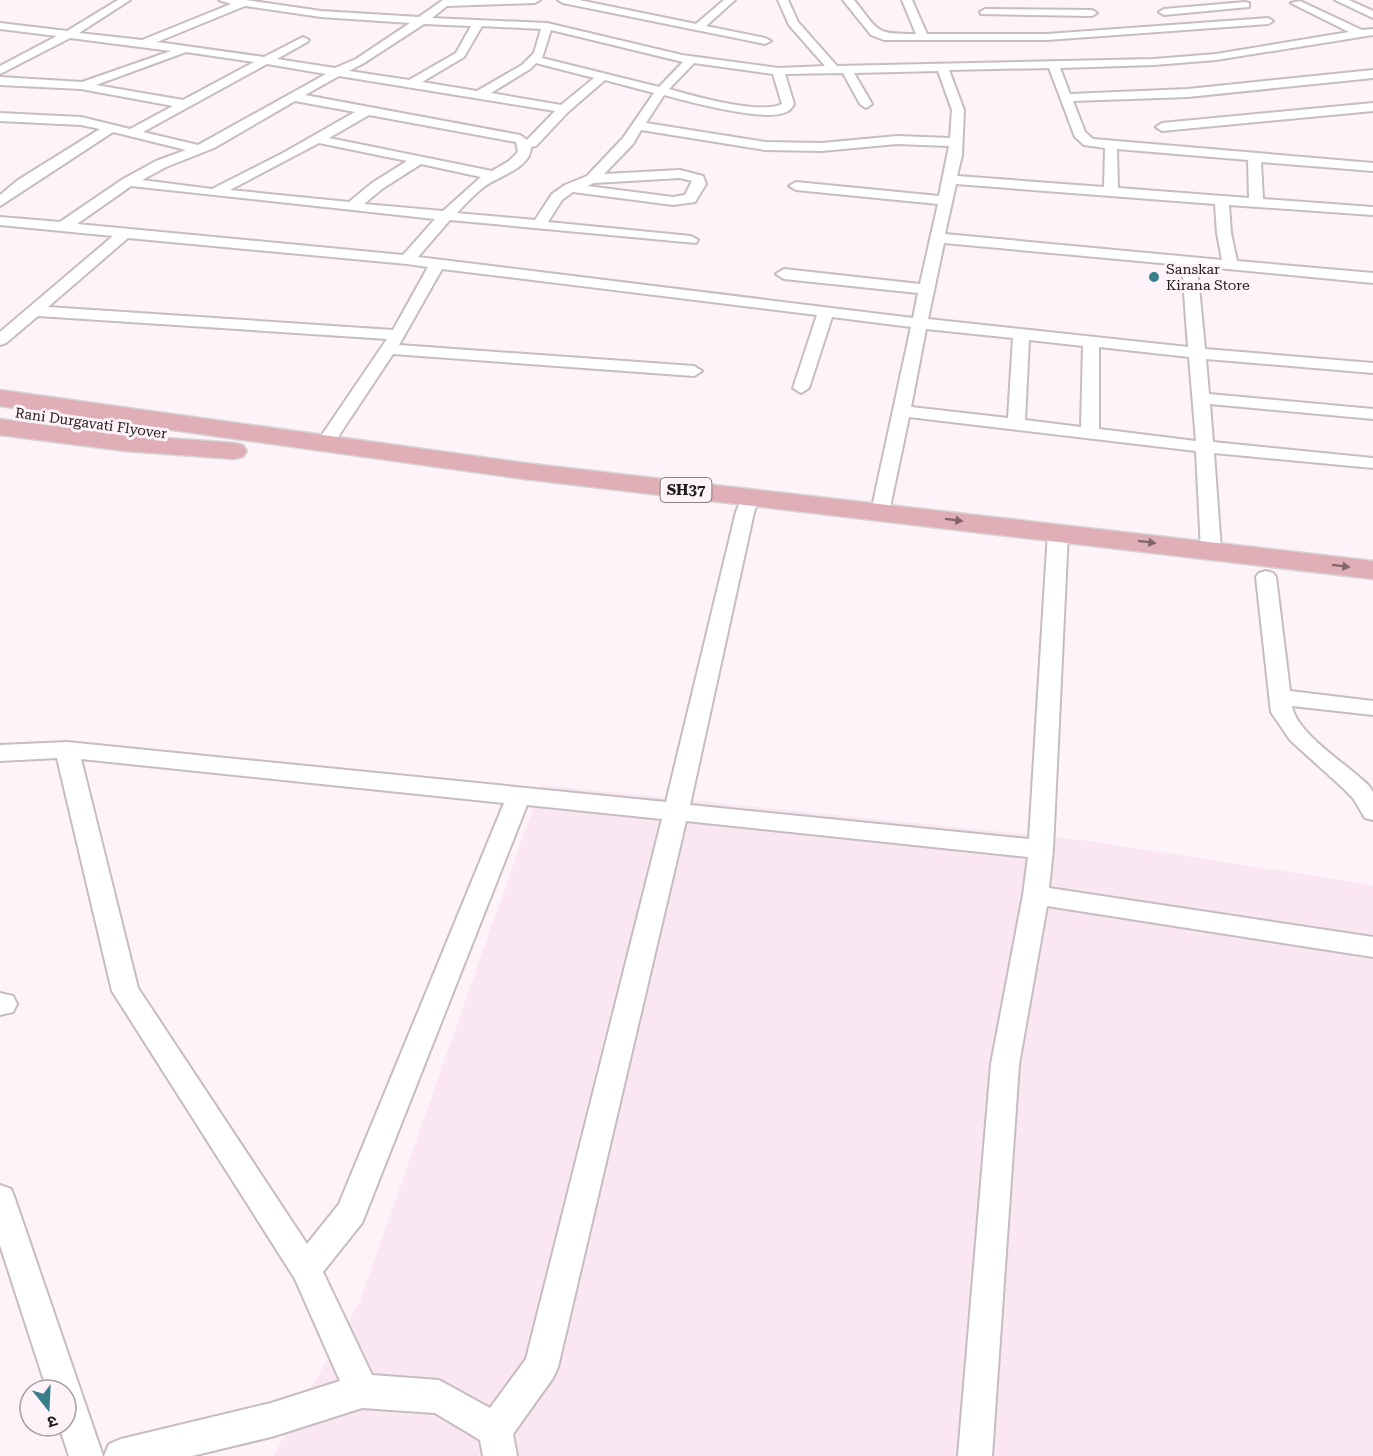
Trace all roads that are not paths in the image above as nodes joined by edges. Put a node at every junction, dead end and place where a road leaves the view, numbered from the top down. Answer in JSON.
{"nodes":[{"id":1,"x":125,"y":0,"type":"edge"},
{"id":2,"x":224,"y":0,"type":"edge"},
{"id":3,"x":535,"y":0,"type":"edge"},
{"id":4,"x":563,"y":0,"type":"edge"},
{"id":5,"x":730,"y":0,"type":"edge"},
{"id":6,"x":783,"y":0,"type":"edge"},
{"id":7,"x":848,"y":0,"type":"edge"},
{"id":8,"x":906,"y":0,"type":"edge"},
{"id":9,"x":978,"y":0,"type":"edge"},
{"id":10,"x":1078,"y":0,"type":"edge"},
{"id":11,"x":1340,"y":0,"type":"edge"},
{"id":12,"x":243,"y":3,"type":"junction"},
{"id":13,"x":1242,"y":3,"type":"edge"},
{"id":14,"x":1296,"y":3,"type":"dead end"},
{"id":15,"x":637,"y":10,"type":"junction"},
{"id":16,"x":1092,"y":13,"type":"junction"},
{"id":17,"x":1373,"y":15,"type":"edge"},
{"id":18,"x":421,"y":21,"type":"junction"},
{"id":19,"x":478,"y":23,"type":"junction"},
{"id":20,"x":992,"y":25,"type":"junction"},
{"id":21,"x":0,"y":26,"type":"edge"},
{"id":22,"x":547,"y":26,"type":"junction"},
{"id":23,"x":1184,"y":27,"type":"junction"},
{"id":24,"x":1277,"y":27,"type":"junction"},
{"id":25,"x":697,"y":28,"type":"junction"},
{"id":26,"x":1113,"y":34,"type":"junction"},
{"id":27,"x":1363,"y":34,"type":"edge"},
{"id":28,"x":66,"y":36,"type":"junction"},
{"id":29,"x":597,"y":36,"type":"junction"},
{"id":30,"x":923,"y":36,"type":"junction"},
{"id":31,"x":1056,"y":37,"type":"junction"},
{"id":32,"x":303,"y":40,"type":"dead end"},
{"id":33,"x":765,"y":40,"type":"dead end"},
{"id":34,"x":1304,"y":42,"type":"junction"},
{"id":35,"x":141,"y":44,"type":"junction"},
{"id":36,"x":1373,"y":45,"type":"edge"},
{"id":37,"x":186,"y":49,"type":"junction"},
{"id":38,"x":534,"y":59,"type":"junction"},
{"id":39,"x":0,"y":60,"type":"edge"},
{"id":40,"x":691,"y":60,"type":"junction"},
{"id":41,"x":268,"y":61,"type":"junction"},
{"id":42,"x":15,"y":62,"type":"junction"},
{"id":43,"x":1083,"y":65,"type":"junction"},
{"id":44,"x":942,"y":66,"type":"junction"},
{"id":45,"x":1054,"y":66,"type":"junction"},
{"id":46,"x":839,"y":69,"type":"junction"},
{"id":47,"x":0,"y":71,"type":"edge"},
{"id":48,"x":778,"y":71,"type":"junction"},
{"id":49,"x":337,"y":72,"type":"junction"},
{"id":50,"x":1373,"y":74,"type":"edge"},
{"id":51,"x":603,"y":76,"type":"junction"},
{"id":52,"x":0,"y":81,"type":"edge"},
{"id":53,"x":411,"y":84,"type":"junction"},
{"id":54,"x":76,"y":86,"type":"junction"},
{"id":55,"x":660,"y":91,"type":"junction"},
{"id":56,"x":478,"y":96,"type":"junction"},
{"id":57,"x":293,"y":97,"type":"junction"},
{"id":58,"x":1066,"y":98,"type":"junction"},
{"id":59,"x":185,"y":104,"type":"junction"},
{"id":60,"x":866,"y":104,"type":"dead end"},
{"id":61,"x":1373,"y":107,"type":"edge"},
{"id":62,"x":564,"y":109,"type":"junction"},
{"id":63,"x":366,"y":111,"type":"junction"},
{"id":64,"x":1154,"y":111,"type":"junction"},
{"id":65,"x":0,"y":117,"type":"edge"},
{"id":66,"x":638,"y":126,"type":"junction"},
{"id":67,"x":111,"y":128,"type":"junction"},
{"id":68,"x":131,"y":133,"type":"junction"},
{"id":69,"x":317,"y":139,"type":"junction"},
{"id":70,"x":956,"y":142,"type":"junction"},
{"id":71,"x":531,"y":143,"type":"dead end"},
{"id":72,"x":1111,"y":145,"type":"junction"},
{"id":73,"x":198,"y":149,"type":"junction"},
{"id":74,"x":1172,"y":150,"type":"junction"},
{"id":75,"x":1254,"y":156,"type":"junction"},
{"id":76,"x":419,"y":160,"type":"junction"},
{"id":77,"x":1373,"y":166,"type":"edge"},
{"id":78,"x":494,"y":176,"type":"junction"},
{"id":79,"x":592,"y":179,"type":"junction"},
{"id":80,"x":950,"y":180,"type":"junction"},
{"id":81,"x":0,"y":181,"type":"edge"},
{"id":82,"x":128,"y":182,"type":"junction"},
{"id":83,"x":23,"y":183,"type":"junction"},
{"id":84,"x":796,"y":186,"type":"dead end"},
{"id":85,"x":570,"y":188,"type":"junction"},
{"id":86,"x":1111,"y":192,"type":"junction"},
{"id":87,"x":214,"y":193,"type":"junction"},
{"id":88,"x":1222,"y":200,"type":"junction"},
{"id":89,"x":945,"y":201,"type":"junction"},
{"id":90,"x":0,"y":202,"type":"edge"},
{"id":91,"x":1256,"y":203,"type":"junction"},
{"id":92,"x":353,"y":206,"type":"junction"},
{"id":93,"x":1373,"y":211,"type":"edge"},
{"id":94,"x":448,"y":216,"type":"junction"},
{"id":95,"x":0,"y":221,"type":"edge"},
{"id":96,"x":539,"y":225,"type":"junction"},
{"id":97,"x":63,"y":227,"type":"junction"},
{"id":98,"x":125,"y":233,"type":"junction"},
{"id":99,"x":937,"y":238,"type":"junction"},
{"id":100,"x":691,"y":240,"type":"dead end"},
{"id":101,"x":407,"y":260,"type":"junction"},
{"id":102,"x":1189,"y":262,"type":"junction"},
{"id":103,"x":437,"y":264,"type":"junction"},
{"id":104,"x":1231,"y":266,"type":"junction"},
{"id":105,"x":784,"y":274,"type":"dead end"},
{"id":106,"x":1373,"y":278,"type":"edge"},
{"id":107,"x":926,"y":289,"type":"junction"},
{"id":108,"x":35,"y":310,"type":"junction"},
{"id":109,"x":826,"y":311,"type":"junction"},
{"id":110,"x":919,"y":323,"type":"junction"},
{"id":111,"x":1021,"y":334,"type":"junction"},
{"id":112,"x":0,"y":340,"type":"edge"},
{"id":113,"x":1091,"y":341,"type":"junction"},
{"id":114,"x":393,"y":342,"type":"junction"},
{"id":115,"x":1197,"y":353,"type":"junction"},
{"id":116,"x":1373,"y":368,"type":"edge"},
{"id":117,"x":694,"y":371,"type":"dead end"},
{"id":118,"x":801,"y":388,"type":"dead end"},
{"id":119,"x":0,"y":398,"type":"edge"},
{"id":120,"x":1201,"y":398,"type":"junction"},
{"id":121,"x":0,"y":411,"type":"edge"},
{"id":122,"x":900,"y":411,"type":"junction"},
{"id":123,"x":1373,"y":414,"type":"edge"},
{"id":124,"x":1016,"y":424,"type":"junction"},
{"id":125,"x":0,"y":427,"type":"edge"},
{"id":126,"x":244,"y":433,"type":"junction"},
{"id":127,"x":1090,"y":433,"type":"junction"},
{"id":128,"x":183,"y":435,"type":"junction"},
{"id":129,"x":324,"y":445,"type":"junction"},
{"id":130,"x":1205,"y":447,"type":"junction"},
{"id":131,"x":219,"y":450,"type":"junction"},
{"id":132,"x":1373,"y":463,"type":"edge"},
{"id":133,"x":748,"y":505,"type":"junction"},
{"id":134,"x":880,"y":512,"type":"junction"},
{"id":135,"x":1058,"y":542,"type":"junction"},
{"id":136,"x":1211,"y":550,"type":"junction"},
{"id":137,"x":1373,"y":570,"type":"edge"},
{"id":138,"x":1266,"y":578,"type":"junction"},
{"id":139,"x":1373,"y":591,"type":"edge"},
{"id":140,"x":1281,"y":698,"type":"junction"},
{"id":141,"x":1373,"y":708,"type":"edge"},
{"id":142,"x":67,"y":750,"type":"junction"},
{"id":143,"x":0,"y":753,"type":"edge"},
{"id":144,"x":519,"y":796,"type":"junction"},
{"id":145,"x":676,"y":812,"type":"junction"},
{"id":146,"x":1373,"y":812,"type":"edge"},
{"id":147,"x":1041,"y":849,"type":"junction"},
{"id":148,"x":1036,"y":895,"type":"junction"},
{"id":149,"x":1373,"y":948,"type":"edge"},
{"id":150,"x":0,"y":1199,"type":"edge"},
{"id":151,"x":306,"y":1269,"type":"junction"},
{"id":152,"x":60,"y":1378,"type":"edge"},
{"id":153,"x":362,"y":1391,"type":"junction"},
{"id":154,"x":78,"y":1432,"type":"edge"},
{"id":155,"x":497,"y":1443,"type":"edge"},
{"id":156,"x":86,"y":1456,"type":"edge"},
{"id":157,"x":121,"y":1456,"type":"edge"},
{"id":158,"x":975,"y":1456,"type":"edge"}],
"edges":[{"from":1,"to":28,"type":"street"},
{"from":2,"to":12,"type":"street"},
{"from":3,"to":18,"type":"street"},
{"from":4,"to":15,"type":"street"},
{"from":5,"to":25,"type":"street"},
{"from":6,"to":46,"type":"street"},
{"from":7,"to":30,"type":"street"},
{"from":8,"to":30,"type":"street"},
{"from":9,"to":20,"type":"street"},
{"from":10,"to":16,"type":"street"},
{"from":11,"to":17,"type":"street"},
{"from":12,"to":18,"type":"street"},
{"from":12,"to":35,"type":"street"},
{"from":13,"to":23,"type":"street"},
{"from":13,"to":24,"type":"street"},
{"from":14,"to":27,"type":"street"},
{"from":15,"to":25,"type":"street"},
{"from":15,"to":29,"type":"street"},
{"from":16,"to":20,"type":"street"},
{"from":16,"to":26,"type":"street"},
{"from":18,"to":19,"type":"street"},
{"from":18,"to":49,"type":"street"},
{"from":19,"to":22,"type":"street"},
{"from":19,"to":53,"type":"street"},
{"from":20,"to":30,"type":"street"},
{"from":20,"to":31,"type":"street"},
{"from":21,"to":28,"type":"street"},
{"from":22,"to":29,"type":"street"},
{"from":22,"to":38,"type":"street"},
{"from":23,"to":24,"type":"street"},
{"from":23,"to":26,"type":"street"},
{"from":24,"to":34,"type":"street"},
{"from":25,"to":33,"type":"street"},
{"from":26,"to":31,"type":"street"},
{"from":27,"to":34,"type":"street"},
{"from":27,"to":36,"type":"street"},
{"from":28,"to":35,"type":"street"},
{"from":28,"to":42,"type":"street"},
{"from":29,"to":40,"type":"street"},
{"from":31,"to":43,"type":"street"},
{"from":32,"to":41,"type":"street"},
{"from":34,"to":43,"type":"street"},
{"from":35,"to":37,"type":"street"},
{"from":35,"to":54,"type":"street"},
{"from":37,"to":41,"type":"street"},
{"from":37,"to":54,"type":"street"},
{"from":38,"to":51,"type":"street"},
{"from":38,"to":56,"type":"street"},
{"from":39,"to":42,"type":"street"},
{"from":40,"to":48,"type":"street"},
{"from":40,"to":55,"type":"street"},
{"from":41,"to":49,"type":"street"},
{"from":41,"to":59,"type":"street"},
{"from":42,"to":47,"type":"street"},
{"from":43,"to":45,"type":"street"},
{"from":44,"to":45,"type":"street"},
{"from":44,"to":46,"type":"street"},
{"from":44,"to":70,"type":"street"},
{"from":45,"to":58,"type":"street"},
{"from":46,"to":48,"type":"street"},
{"from":46,"to":60,"type":"street"},
{"from":48,"to":55,"type":"street"},
{"from":49,"to":53,"type":"street"},
{"from":49,"to":57,"type":"street"},
{"from":50,"to":64,"type":"street"},
{"from":51,"to":55,"type":"street"},
{"from":51,"to":62,"type":"street"},
{"from":52,"to":54,"type":"street"},
{"from":53,"to":56,"type":"street"},
{"from":54,"to":59,"type":"street"},
{"from":55,"to":66,"type":"street"},
{"from":56,"to":62,"type":"street"},
{"from":57,"to":63,"type":"street"},
{"from":57,"to":73,"type":"street"},
{"from":58,"to":64,"type":"street"},
{"from":58,"to":72,"type":"street"},
{"from":59,"to":68,"type":"street"},
{"from":61,"to":64,"type":"street"},
{"from":62,"to":71,"type":"street"},
{"from":63,"to":69,"type":"street"},
{"from":63,"to":78,"type":"street"},
{"from":64,"to":74,"type":"street"},
{"from":65,"to":67,"type":"street"},
{"from":66,"to":70,"type":"street"},
{"from":66,"to":79,"type":"street"},
{"from":67,"to":68,"type":"street"},
{"from":67,"to":83,"type":"street"},
{"from":68,"to":73,"type":"street"},
{"from":69,"to":76,"type":"street"},
{"from":69,"to":87,"type":"street"},
{"from":70,"to":80,"type":"street"},
{"from":72,"to":74,"type":"street"},
{"from":72,"to":86,"type":"street"},
{"from":73,"to":82,"type":"street"},
{"from":74,"to":75,"type":"street"},
{"from":75,"to":77,"type":"street"},
{"from":75,"to":91,"type":"street"},
{"from":76,"to":78,"type":"street"},
{"from":76,"to":92,"type":"street"},
{"from":78,"to":94,"type":"street"},
{"from":79,"to":85,"type":"street"},
{"from":79,"to":85,"type":"street"},
{"from":80,"to":86,"type":"street"},
{"from":80,"to":89,"type":"street"},
{"from":81,"to":83,"type":"street"},
{"from":82,"to":87,"type":"street"},
{"from":82,"to":97,"type":"street"},
{"from":83,"to":90,"type":"street"},
{"from":84,"to":89,"type":"street"},
{"from":85,"to":96,"type":"street"},
{"from":86,"to":88,"type":"street"},
{"from":87,"to":92,"type":"street"},
{"from":88,"to":91,"type":"street"},
{"from":88,"to":104,"type":"street"},
{"from":89,"to":99,"type":"street"},
{"from":91,"to":93,"type":"street"},
{"from":92,"to":94,"type":"street"},
{"from":94,"to":96,"type":"street"},
{"from":94,"to":101,"type":"street"},
{"from":95,"to":97,"type":"street"},
{"from":96,"to":100,"type":"street"},
{"from":97,"to":98,"type":"street"},
{"from":98,"to":101,"type":"street"},
{"from":98,"to":108,"type":"street"},
{"from":99,"to":102,"type":"street"},
{"from":99,"to":107,"type":"street"},
{"from":101,"to":103,"type":"street"},
{"from":102,"to":104,"type":"street"},
{"from":102,"to":115,"type":"street"},
{"from":103,"to":109,"type":"street"},
{"from":103,"to":114,"type":"street"},
{"from":104,"to":106,"type":"street"},
{"from":105,"to":107,"type":"street"},
{"from":107,"to":110,"type":"street"},
{"from":108,"to":112,"type":"street"},
{"from":108,"to":114,"type":"street"},
{"from":109,"to":110,"type":"street"},
{"from":109,"to":118,"type":"street"},
{"from":110,"to":111,"type":"street"},
{"from":110,"to":122,"type":"street"},
{"from":111,"to":113,"type":"street"},
{"from":111,"to":124,"type":"street"},
{"from":113,"to":115,"type":"street"},
{"from":113,"to":127,"type":"street"},
{"from":114,"to":117,"type":"street"},
{"from":114,"to":129,"type":"street"},
{"from":115,"to":116,"type":"street"},
{"from":115,"to":120,"type":"street"},
{"from":119,"to":126,"type":"main road","number":"SH37"},
{"from":120,"to":123,"type":"street"},
{"from":120,"to":130,"type":"street"},
{"from":121,"to":128,"type":"main road","name":"Rani Durgavati Flyover"},
{"from":122,"to":124,"type":"street"},
{"from":122,"to":134,"type":"street"},
{"from":124,"to":127,"type":"street"},
{"from":125,"to":131,"type":"main road"},
{"from":126,"to":128,"type":"main road","name":"Rani Durgavati Flyover"},
{"from":126,"to":129,"type":"main road","number":"SH37"},
{"from":127,"to":130,"type":"street"},
{"from":128,"to":131,"type":"main road","name":"Rani Durgavati Flyover"},
{"from":129,"to":133,"type":"main road","number":"SH37"},
{"from":130,"to":132,"type":"street"},
{"from":130,"to":136,"type":"street"},
{"from":131,"to":133,"type":"main road"},
{"from":133,"to":134,"type":"main road","number":"SH37"},
{"from":133,"to":135,"type":"main road"},
{"from":133,"to":145,"type":"street"},
{"from":134,"to":135,"type":"main road","number":"SH37","one_way":true},
{"from":135,"to":136,"type":"main road","number":"SH37","one_way":true},
{"from":135,"to":138,"type":"main road"},
{"from":135,"to":147,"type":"street"},
{"from":136,"to":137,"type":"main road","number":"SH37","one_way":true},
{"from":138,"to":139,"type":"main road"},
{"from":138,"to":140,"type":"street"},
{"from":140,"to":141,"type":"street"},
{"from":140,"to":146,"type":"street"},
{"from":142,"to":143,"type":"street"},
{"from":142,"to":144,"type":"street"},
{"from":142,"to":151,"type":"street"},
{"from":144,"to":145,"type":"street"},
{"from":144,"to":151,"type":"street"},
{"from":145,"to":147,"type":"street"},
{"from":145,"to":155,"type":"street"},
{"from":147,"to":148,"type":"street"},
{"from":148,"to":149,"type":"street"},
{"from":148,"to":158,"type":"street"},
{"from":150,"to":152,"type":"street"},
{"from":151,"to":153,"type":"street"},
{"from":153,"to":155,"type":"street"},
{"from":153,"to":157,"type":"street"},
{"from":154,"to":156,"type":"street"}]}
